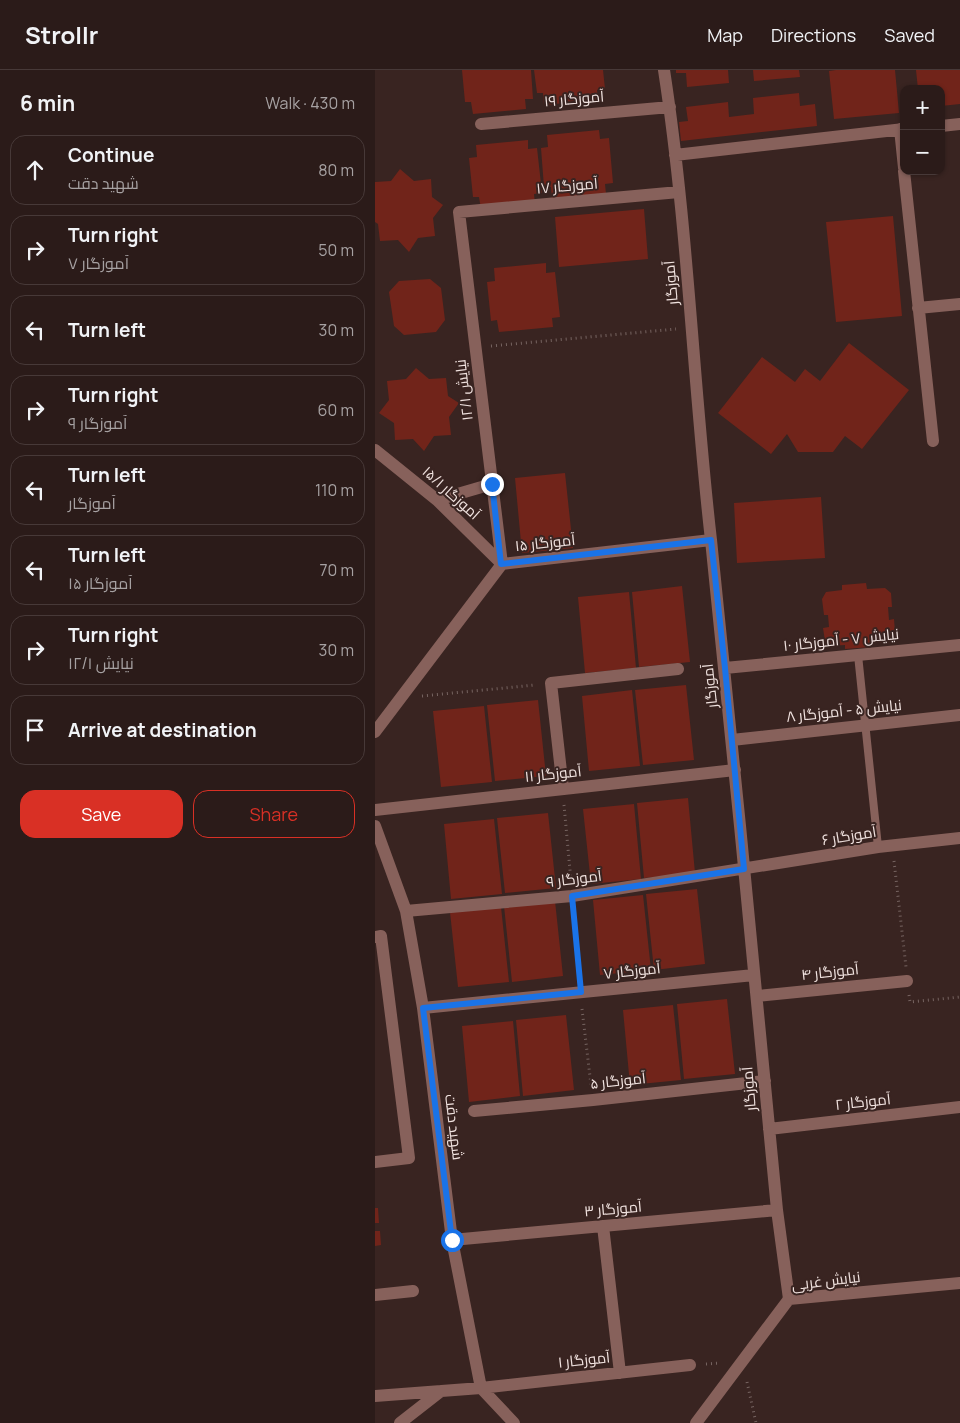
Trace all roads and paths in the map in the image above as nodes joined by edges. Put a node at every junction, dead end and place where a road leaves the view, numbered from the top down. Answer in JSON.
{"nodes":[{"id":1,"x":664,"y":70,"type":"edge"},
{"id":2,"x":670,"y":107,"type":"junction"},
{"id":3,"x":481,"y":124,"type":"dead end"},
{"id":4,"x":960,"y":124,"type":"edge"},
{"id":5,"x":945,"y":126,"type":"edge"},
{"id":6,"x":900,"y":129,"type":"edge"},
{"id":7,"x":675,"y":155,"type":"junction"},
{"id":8,"x":905,"y":175,"type":"edge"},
{"id":9,"x":679,"y":192,"type":"junction"},
{"id":10,"x":459,"y":212,"type":"joint"},
{"id":11,"x":960,"y":304,"type":"edge"},
{"id":12,"x":918,"y":308,"type":"junction"},
{"id":13,"x":691,"y":328,"type":"junction"},
{"id":14,"x":475,"y":347,"type":"junction"},
{"id":15,"x":933,"y":441,"type":"dead end"},
{"id":16,"x":375,"y":450,"type":"edge"},
{"id":17,"x":492,"y":484,"type":"junction"},
{"id":18,"x":437,"y":500,"type":"junction"},
{"id":19,"x":711,"y":540,"type":"junction"},
{"id":20,"x":501,"y":564,"type":"junction"},
{"id":21,"x":960,"y":645,"type":"edge"},
{"id":22,"x":857,"y":655,"type":"junction"},
{"id":23,"x":725,"y":668,"type":"junction"},
{"id":24,"x":678,"y":669,"type":"dead end"},
{"id":25,"x":551,"y":683,"type":"junction"},
{"id":26,"x":401,"y":698,"type":"junction"},
{"id":27,"x":960,"y":715,"type":"edge"},
{"id":28,"x":865,"y":725,"type":"junction"},
{"id":29,"x":375,"y":732,"type":"edge"},
{"id":30,"x":732,"y":740,"type":"junction"},
{"id":31,"x":735,"y":770,"type":"junction"},
{"id":32,"x":563,"y":789,"type":"junction"},
{"id":33,"x":375,"y":810,"type":"edge"},
{"id":34,"x":375,"y":826,"type":"edge"},
{"id":35,"x":960,"y":838,"type":"edge"},
{"id":36,"x":892,"y":846,"type":"junction"},
{"id":37,"x":878,"y":847,"type":"junction"},
{"id":38,"x":744,"y":869,"type":"junction"},
{"id":39,"x":572,"y":896,"type":"junction"},
{"id":40,"x":406,"y":911,"type":"junction"},
{"id":41,"x":375,"y":937,"type":"edge"},
{"id":42,"x":754,"y":974,"type":"junction"},
{"id":43,"x":907,"y":981,"type":"junction"},
{"id":44,"x":581,"y":992,"type":"junction"},
{"id":45,"x":757,"y":996,"type":"junction"},
{"id":46,"x":960,"y":996,"type":"edge"},
{"id":47,"x":423,"y":1008,"type":"junction"},
{"id":48,"x":765,"y":1081,"type":"junction"},
{"id":49,"x":593,"y":1100,"type":"junction"},
{"id":50,"x":960,"y":1107,"type":"edge"},
{"id":51,"x":474,"y":1111,"type":"dead end"},
{"id":52,"x":769,"y":1129,"type":"junction"},
{"id":53,"x":375,"y":1162,"type":"edge"},
{"id":54,"x":777,"y":1210,"type":"junction"},
{"id":55,"x":603,"y":1226,"type":"junction"},
{"id":56,"x":452,"y":1240,"type":"junction"},
{"id":57,"x":960,"y":1283,"type":"edge"},
{"id":58,"x":413,"y":1291,"type":"dead end"},
{"id":59,"x":375,"y":1295,"type":"edge"},
{"id":60,"x":789,"y":1299,"type":"junction"},
{"id":61,"x":742,"y":1361,"type":"junction"},
{"id":62,"x":690,"y":1365,"type":"joint"},
{"id":63,"x":620,"y":1373,"type":"junction"},
{"id":64,"x":481,"y":1388,"type":"junction"},
{"id":65,"x":441,"y":1391,"type":"junction"},
{"id":66,"x":375,"y":1396,"type":"edge"},
{"id":67,"x":400,"y":1423,"type":"edge"},
{"id":68,"x":514,"y":1423,"type":"edge"},
{"id":69,"x":696,"y":1423,"type":"edge"},
{"id":70,"x":756,"y":1423,"type":"edge"}],
"edges":[{"from":1,"to":2,"type":"street","name":"آموزگار"},
{"from":2,"to":3,"type":"street","name":"آموزگار ۱۹"},
{"from":2,"to":7,"type":"street","name":"آموزگار"},
{"from":4,"to":5,"type":"street"},
{"from":6,"to":7,"type":"street"},
{"from":7,"to":9,"type":"street","name":"آموزگار"},
{"from":8,"to":12,"type":"street"},
{"from":9,"to":10,"type":"street","name":"آموزگار ۱۷"},
{"from":9,"to":13,"type":"street","name":"آموزگار"},
{"from":10,"to":14,"type":"street","name":"نیایش ۱۲/۱"},
{"from":11,"to":12,"type":"street"},
{"from":12,"to":15,"type":"street"},
{"from":13,"to":14,"type":"path"},
{"from":13,"to":19,"type":"street","name":"آموزگار"},
{"from":14,"to":17,"type":"street","name":"نیایش ۱۲/۱"},
{"from":16,"to":18,"type":"street","name":"آموزگار ۱۵/۱"},
{"from":17,"to":18,"type":"street"},
{"from":17,"to":20,"type":"street","name":"نیایش ۱۲/۱"},
{"from":18,"to":20,"type":"street","name":"آموزگار ۱۵/۱"},
{"from":19,"to":20,"type":"street","name":"آموزگار ۱۵"},
{"from":19,"to":23,"type":"street","name":"آموزگار"},
{"from":20,"to":26,"type":"street","name":"آموزگار ۱۵"},
{"from":21,"to":22,"type":"street","name":"نیایش ۷ - آموزگار ۱۰"},
{"from":22,"to":23,"type":"street","name":"نیایش ۷ - آموزگار ۱۰"},
{"from":22,"to":28,"type":"lane"},
{"from":23,"to":30,"type":"street","name":"آموزگار"},
{"from":24,"to":25,"type":"street"},
{"from":25,"to":26,"type":"path"},
{"from":25,"to":32,"type":"street"},
{"from":26,"to":29,"type":"street","name":"آموزگار ۱۵"},
{"from":27,"to":28,"type":"street","name":"نیایش ۵ - آموزگار ۸"},
{"from":28,"to":30,"type":"street","name":"نیایش ۵ - آموزگار ۸"},
{"from":28,"to":37,"type":"lane"},
{"from":30,"to":31,"type":"street","name":"آموزگار"},
{"from":31,"to":32,"type":"street","name":"آموزگار ۱۱"},
{"from":31,"to":38,"type":"street","name":"آموزگار"},
{"from":32,"to":33,"type":"street","name":"آموزگار ۱۱"},
{"from":32,"to":39,"type":"path"},
{"from":34,"to":40,"type":"street","name":"شهید دقت"},
{"from":35,"to":36,"type":"street","name":"آموزگار ۶"},
{"from":36,"to":37,"type":"street","name":"آموزگار ۶"},
{"from":36,"to":43,"type":"path"},
{"from":37,"to":38,"type":"street","name":"آموزگار ۶"},
{"from":38,"to":39,"type":"street","name":"آموزگار ۹"},
{"from":38,"to":42,"type":"street","name":"آموزگار"},
{"from":39,"to":40,"type":"street","name":"آموزگار ۹"},
{"from":39,"to":44,"type":"path"},
{"from":40,"to":47,"type":"street","name":"شهید دقت"},
{"from":41,"to":53,"type":"street"},
{"from":42,"to":44,"type":"street","name":"آموزگار ۷"},
{"from":42,"to":45,"type":"street","name":"آموزگار"},
{"from":43,"to":45,"type":"street","name":"آموزگار ۴"},
{"from":43,"to":46,"type":"path"},
{"from":44,"to":47,"type":"street","name":"آموزگار ۷"},
{"from":44,"to":49,"type":"path"},
{"from":45,"to":48,"type":"street","name":"آموزگار"},
{"from":47,"to":56,"type":"street","name":"شهید دقت"},
{"from":48,"to":49,"type":"street","name":"آموزگار ۵"},
{"from":48,"to":52,"type":"street","name":"آموزگار"},
{"from":49,"to":51,"type":"street","name":"آموزگار ۵"},
{"from":50,"to":52,"type":"street","name":"آموزگار ۲"},
{"from":52,"to":54,"type":"street","name":"آموزگار"},
{"from":54,"to":55,"type":"street","name":"آموزگار ۳"},
{"from":54,"to":60,"type":"street","name":"آموزگار"},
{"from":55,"to":56,"type":"street","name":"آموزگار ۳"},
{"from":55,"to":63,"type":"street"},
{"from":56,"to":64,"type":"street","name":"شهید دقت"},
{"from":57,"to":60,"type":"street","name":"نیایش غربی"},
{"from":58,"to":59,"type":"street"},
{"from":60,"to":61,"type":"street","name":"نیایش غربی"},
{"from":61,"to":62,"type":"path"},
{"from":61,"to":69,"type":"street","name":"نیایش غربی"},
{"from":61,"to":70,"type":"path"},
{"from":62,"to":63,"type":"street","name":"آموزگار ۱"},
{"from":63,"to":64,"type":"street","name":"آموزگار ۱"},
{"from":64,"to":65,"type":"street","name":"آموزگار ۱"},
{"from":64,"to":68,"type":"street"},
{"from":65,"to":66,"type":"street","name":"آموزگار ۱"},
{"from":65,"to":67,"type":"street"}]}
